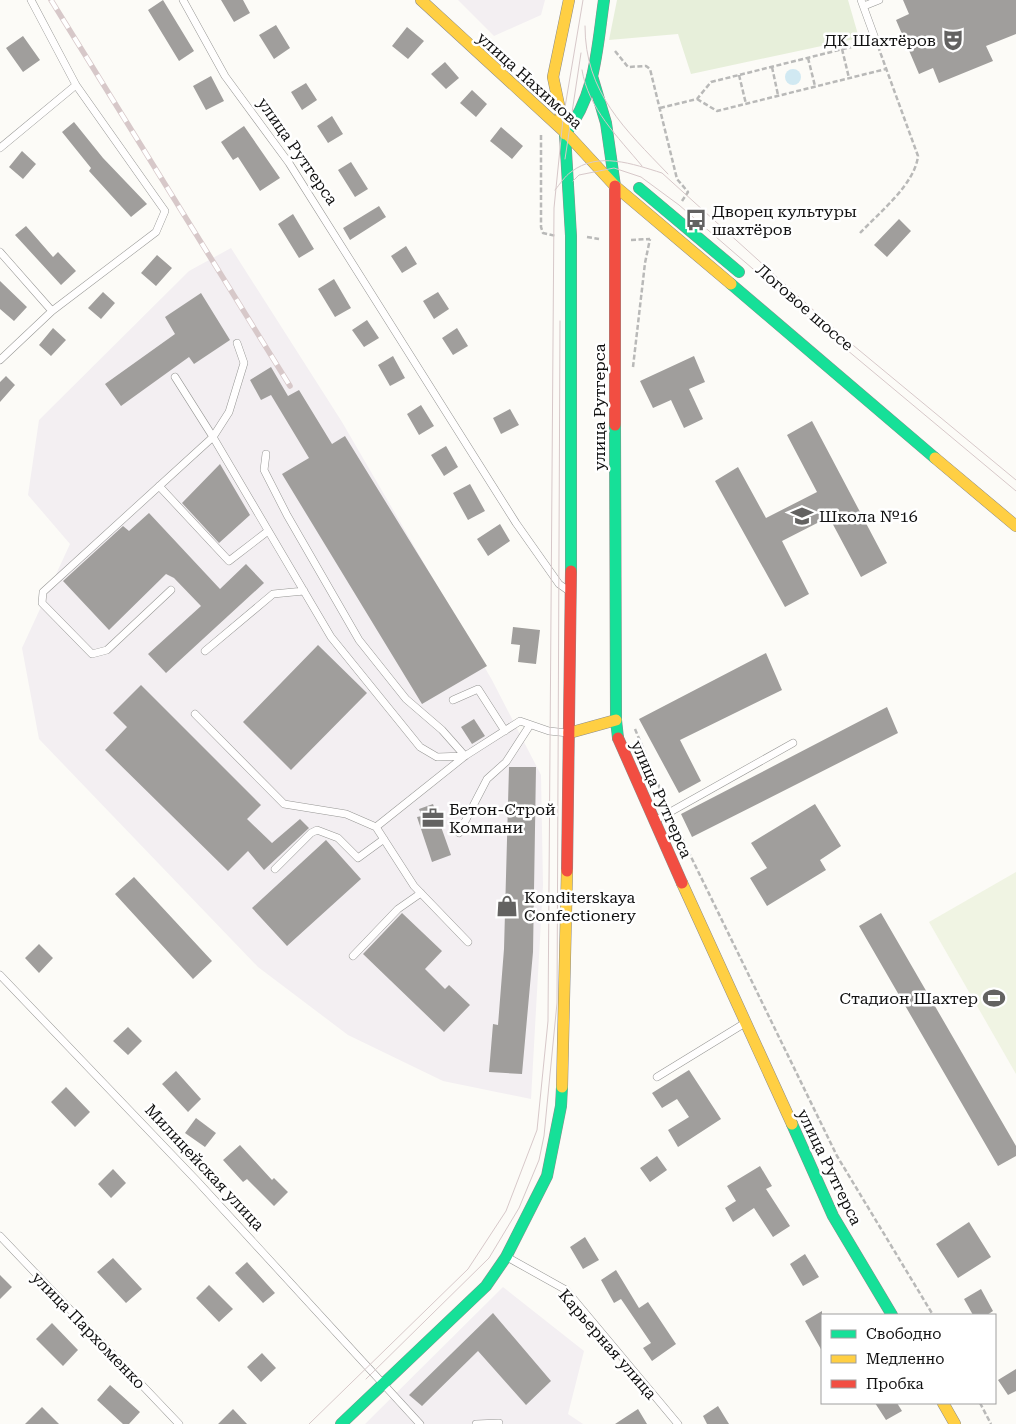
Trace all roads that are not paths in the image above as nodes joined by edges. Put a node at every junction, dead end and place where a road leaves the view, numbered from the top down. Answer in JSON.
{"nodes":[{"id":1,"x":31,"y":0,"type":"edge"},
{"id":2,"x":184,"y":0,"type":"edge"},
{"id":3,"x":421,"y":0,"type":"edge"},
{"id":4,"x":569,"y":0,"type":"edge"},
{"id":5,"x":604,"y":0,"type":"edge"},
{"id":6,"x":879,"y":0,"type":"edge"},
{"id":7,"x":862,"y":3,"type":"edge"},
{"id":8,"x":876,"y":41,"type":"road end"},
{"id":9,"x":592,"y":76,"type":"junction"},
{"id":10,"x":76,"y":86,"type":"junction"},
{"id":11,"x":567,"y":135,"type":"junction"},
{"id":12,"x":0,"y":148,"type":"edge"},
{"id":13,"x":614,"y":168,"type":"junction"},
{"id":14,"x":615,"y":186,"type":"junction"},
{"id":15,"x":0,"y":252,"type":"edge"},
{"id":16,"x":746,"y":278,"type":"dead end"},
{"id":17,"x":52,"y":312,"type":"junction"},
{"id":18,"x":237,"y":342,"type":"dead end"},
{"id":19,"x":0,"y":360,"type":"edge"},
{"id":20,"x":175,"y":377,"type":"dead end"},
{"id":21,"x":213,"y":437,"type":"junction"},
{"id":22,"x":266,"y":454,"type":"dead end"},
{"id":23,"x":159,"y":486,"type":"junction"},
{"id":24,"x":1016,"y":526,"type":"edge"},
{"id":25,"x":268,"y":531,"type":"junction"},
{"id":26,"x":171,"y":590,"type":"dead end"},
{"id":27,"x":304,"y":591,"type":"junction"},
{"id":28,"x":571,"y":593,"type":"junction"},
{"id":29,"x":205,"y":651,"type":"dead end"},
{"id":30,"x":453,"y":700,"type":"dead end"},
{"id":31,"x":195,"y":714,"type":"dead end"},
{"id":32,"x":616,"y":720,"type":"junction"},
{"id":33,"x":530,"y":725,"type":"junction"},
{"id":34,"x":505,"y":731,"type":"junction"},
{"id":35,"x":569,"y":733,"type":"junction"},
{"id":36,"x":793,"y":743,"type":"dead end"},
{"id":37,"x":465,"y":756,"type":"junction"},
{"id":38,"x":654,"y":822,"type":"junction"},
{"id":39,"x":376,"y":827,"type":"junction"},
{"id":40,"x":459,"y":833,"type":"dead end"},
{"id":41,"x":384,"y":839,"type":"junction"},
{"id":42,"x":275,"y":869,"type":"dead end"},
{"id":43,"x":421,"y":893,"type":"junction"},
{"id":44,"x":468,"y":942,"type":"dead end"},
{"id":45,"x":353,"y":956,"type":"dead end"},
{"id":46,"x":0,"y":975,"type":"edge"},
{"id":47,"x":745,"y":1023,"type":"junction"},
{"id":48,"x":657,"y":1077,"type":"dead end"},
{"id":49,"x":0,"y":1236,"type":"edge"},
{"id":50,"x":506,"y":1257,"type":"junction"},
{"id":51,"x":891,"y":1314,"type":"edge"},
{"id":52,"x":384,"y":1383,"type":"junction"},
{"id":53,"x":944,"y":1404,"type":"edge"},
{"id":54,"x":500,"y":1423,"type":"edge"},
{"id":55,"x":179,"y":1424,"type":"edge"},
{"id":56,"x":341,"y":1424,"type":"edge"},
{"id":57,"x":420,"y":1424,"type":"edge"},
{"id":58,"x":476,"y":1424,"type":"edge"},
{"id":59,"x":678,"y":1424,"type":"edge"},
{"id":60,"x":955,"y":1424,"type":"edge"}],
"edges":[{"from":1,"to":10,"type":"lane"},
{"from":2,"to":28,"type":"lane","name":"улица Рутгерса"},
{"from":3,"to":11,"type":"main road","name":"улица Нахимова"},
{"from":4,"to":11,"type":"main road","name":"улица Рутгерса"},
{"from":5,"to":9,"type":"main road"},
{"from":6,"to":7,"type":"lane"},
{"from":7,"to":8,"type":"lane"},
{"from":9,"to":11,"type":"main road"},
{"from":9,"to":13,"type":"main road","name":"улица Рутгерса"},
{"from":10,"to":12,"type":"lane"},
{"from":10,"to":17,"type":"lane"},
{"from":11,"to":13,"type":"main road","name":"Логовое шоссе"},
{"from":11,"to":14,"type":"main road","name":"улица Нахимова"},
{"from":11,"to":28,"type":"main road","name":"улица Рутгерса"},
{"from":13,"to":14,"type":"main road","name":"улица Рутгерса"},
{"from":13,"to":16,"type":"main road","name":"Логовое шоссе"},
{"from":14,"to":24,"type":"main road","name":"Логовое шоссе"},
{"from":14,"to":32,"type":"main road","name":"улица Рутгерса"},
{"from":15,"to":17,"type":"lane"},
{"from":17,"to":19,"type":"lane"},
{"from":18,"to":21,"type":"lane"},
{"from":20,"to":21,"type":"lane"},
{"from":21,"to":23,"type":"lane"},
{"from":21,"to":25,"type":"lane"},
{"from":22,"to":37,"type":"lane"},
{"from":23,"to":25,"type":"lane"},
{"from":23,"to":26,"type":"lane"},
{"from":25,"to":27,"type":"lane"},
{"from":27,"to":29,"type":"lane"},
{"from":27,"to":37,"type":"lane"},
{"from":28,"to":35,"type":"main road","name":"улица Рутгерса"},
{"from":30,"to":34,"type":"lane"},
{"from":31,"to":39,"type":"lane"},
{"from":32,"to":35,"type":"main road"},
{"from":32,"to":38,"type":"main road","name":"улица Рутгерса"},
{"from":33,"to":34,"type":"lane"},
{"from":33,"to":35,"type":"lane"},
{"from":33,"to":40,"type":"lane"},
{"from":34,"to":37,"type":"lane"},
{"from":35,"to":50,"type":"main road","name":"улица Рутгерса"},
{"from":36,"to":38,"type":"lane"},
{"from":37,"to":39,"type":"lane"},
{"from":38,"to":47,"type":"main road","name":"улица Рутгерса"},
{"from":39,"to":41,"type":"lane"},
{"from":41,"to":42,"type":"lane"},
{"from":41,"to":43,"type":"lane"},
{"from":43,"to":44,"type":"lane"},
{"from":43,"to":45,"type":"lane"},
{"from":46,"to":52,"type":"lane","name":"Милицейская улица"},
{"from":47,"to":48,"type":"lane"},
{"from":47,"to":51,"type":"main road","name":"улица Рутгерса"},
{"from":49,"to":55,"type":"lane","name":"улица Пархоменко"},
{"from":50,"to":52,"type":"main road"},
{"from":50,"to":59,"type":"lane","name":"Карьерная улица"},
{"from":52,"to":56,"type":"main road"},
{"from":52,"to":57,"type":"lane","name":"Милицейская улица"},
{"from":53,"to":60,"type":"main road"},
{"from":54,"to":58,"type":"lane"}]}
